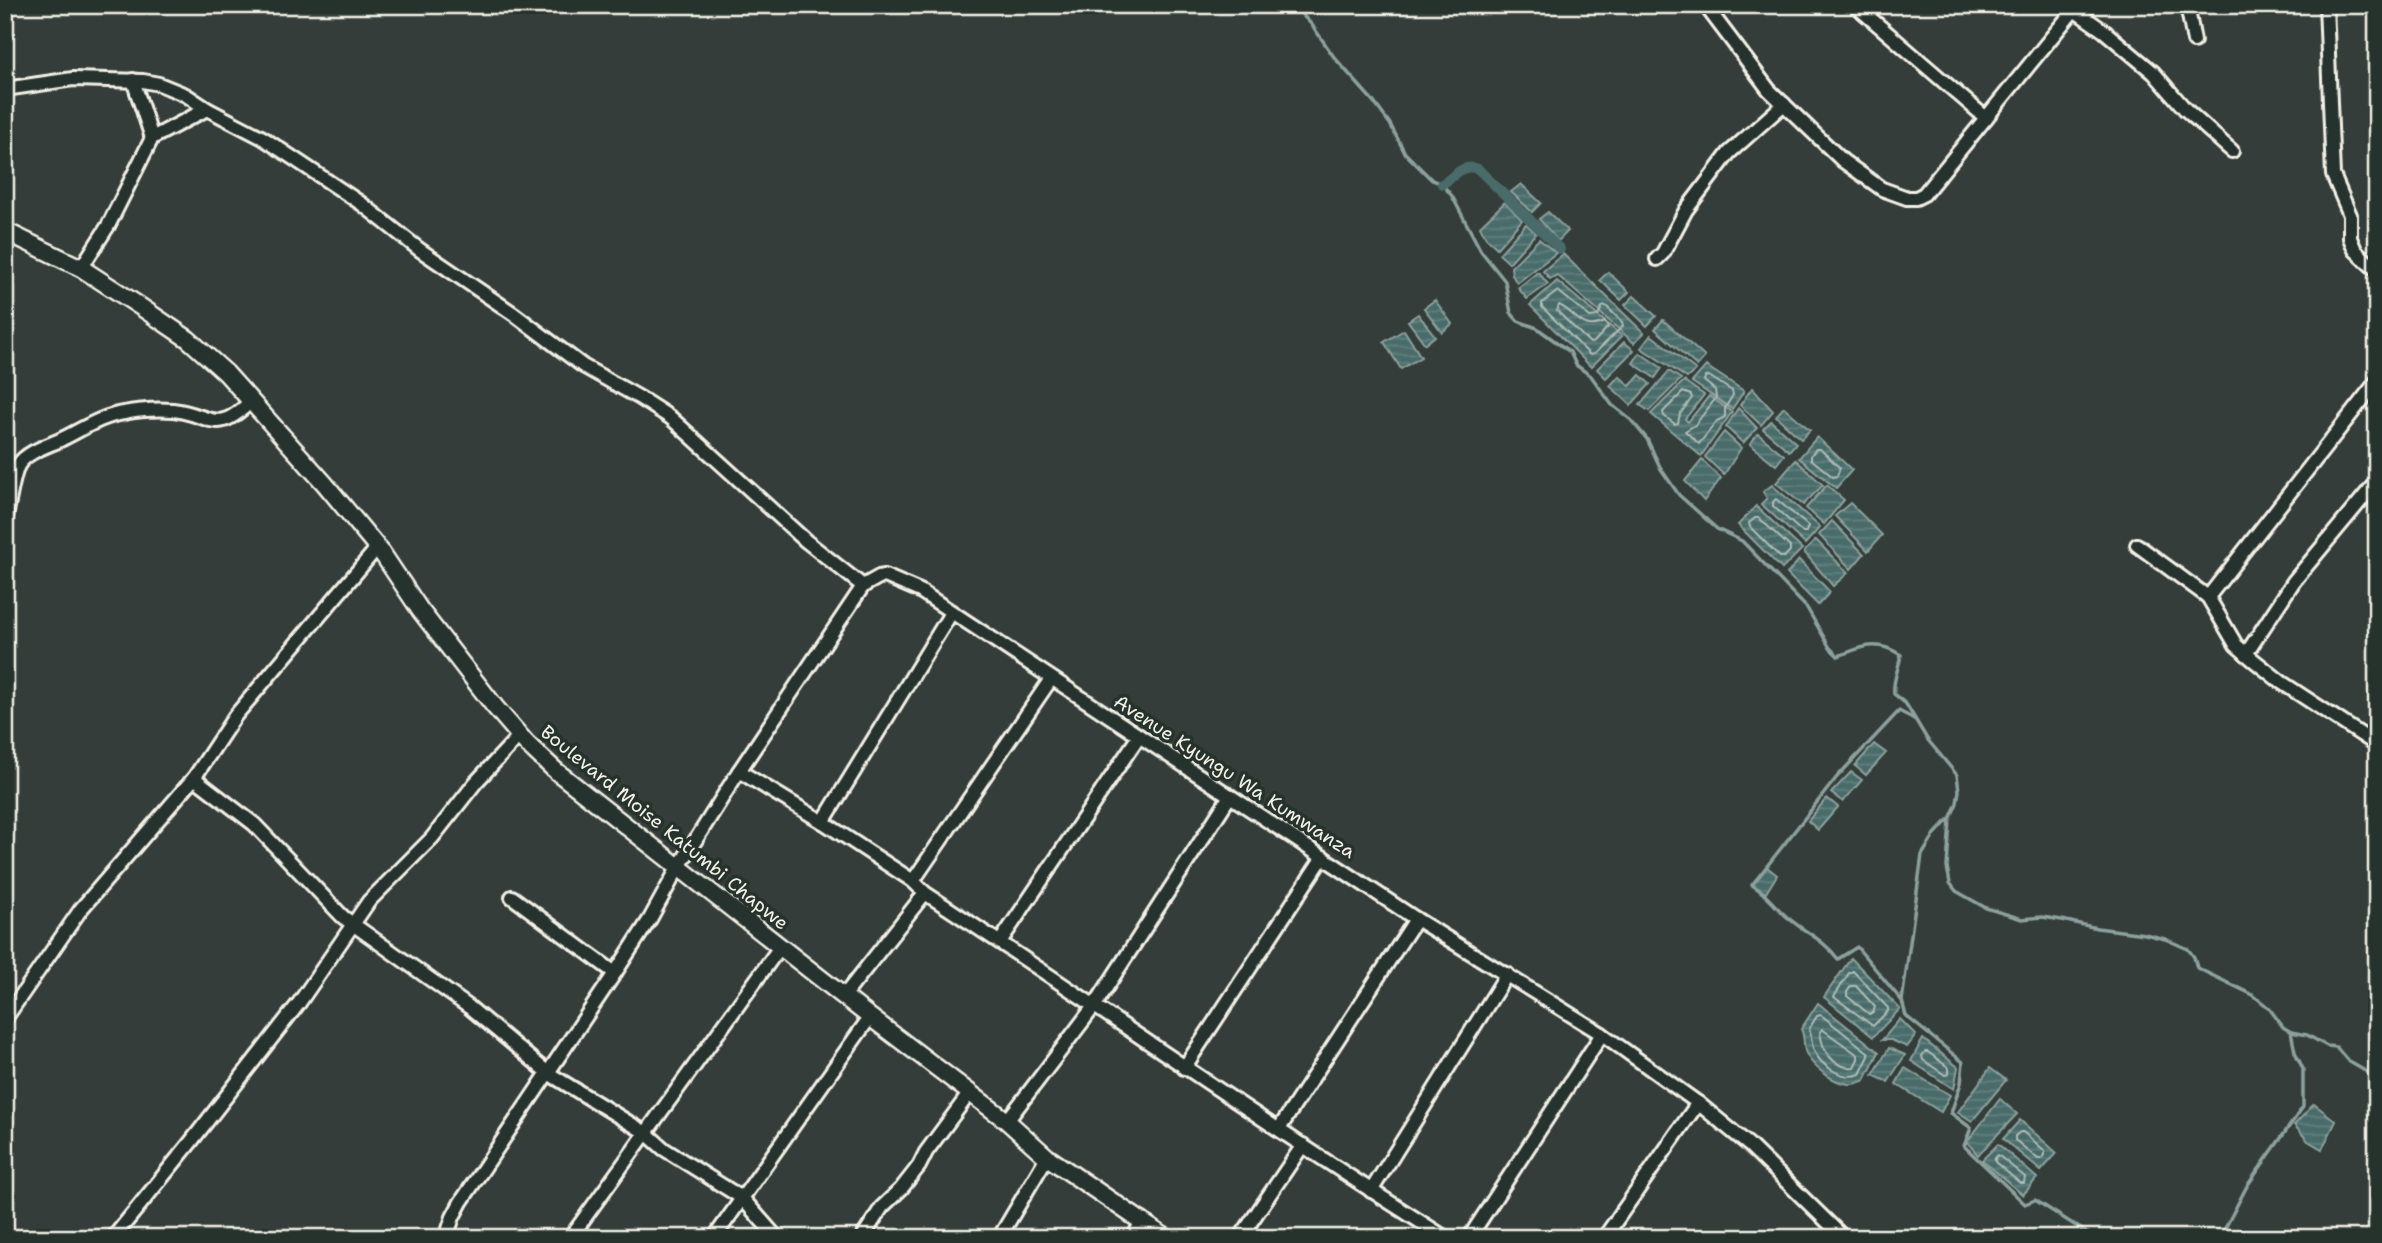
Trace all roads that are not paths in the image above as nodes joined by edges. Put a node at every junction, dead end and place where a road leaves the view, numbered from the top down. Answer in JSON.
{"nodes":[{"id":1,"x":1705,"y":5,"type":"edge"},
{"id":2,"x":1855,"y":5,"type":"edge"},
{"id":3,"x":2187,"y":5,"type":"edge"},
{"id":4,"x":2070,"y":8,"type":"edge"},
{"id":5,"x":2326,"y":9,"type":"edge"},
{"id":6,"x":2194,"y":41,"type":"dead end"},
{"id":7,"x":133,"y":80,"type":"junction"},
{"id":8,"x":5,"y":89,"type":"edge"},
{"id":9,"x":1784,"y":104,"type":"junction"},
{"id":10,"x":207,"y":109,"type":"junction"},
{"id":11,"x":1986,"y":118,"type":"junction"},
{"id":12,"x":152,"y":138,"type":"junction"},
{"id":13,"x":2232,"y":151,"type":"dead end"},
{"id":14,"x":5,"y":231,"type":"edge"},
{"id":15,"x":1657,"y":259,"type":"dead end"},
{"id":16,"x":81,"y":268,"type":"junction"},
{"id":17,"x":2377,"y":271,"type":"edge"},
{"id":18,"x":2377,"y":381,"type":"edge"},
{"id":19,"x":251,"y":401,"type":"junction"},
{"id":20,"x":2377,"y":481,"type":"edge"},
{"id":21,"x":5,"y":522,"type":"edge"},
{"id":22,"x":2137,"y":545,"type":"dead end"},
{"id":23,"x":377,"y":548,"type":"junction"},
{"id":24,"x":863,"y":586,"type":"junction"},
{"id":25,"x":2208,"y":597,"type":"junction"},
{"id":26,"x":951,"y":613,"type":"junction"},
{"id":27,"x":2246,"y":654,"type":"junction"},
{"id":28,"x":1051,"y":679,"type":"junction"},
{"id":29,"x":520,"y":735,"type":"junction"},
{"id":30,"x":1139,"y":736,"type":"junction"},
{"id":31,"x":2377,"y":745,"type":"edge"},
{"id":32,"x":739,"y":771,"type":"junction"},
{"id":33,"x":194,"y":778,"type":"junction"},
{"id":34,"x":1230,"y":796,"type":"junction"},
{"id":35,"x":823,"y":822,"type":"junction"},
{"id":36,"x":1323,"y":857,"type":"junction"},
{"id":37,"x":678,"y":868,"type":"junction"},
{"id":38,"x":913,"y":881,"type":"junction"},
{"id":39,"x":925,"y":893,"type":"junction"},
{"id":40,"x":512,"y":897,"type":"dead end"},
{"id":41,"x":1416,"y":919,"type":"junction"},
{"id":42,"x":353,"y":922,"type":"junction"},
{"id":43,"x":1000,"y":942,"type":"junction"},
{"id":44,"x":780,"y":947,"type":"junction"},
{"id":45,"x":615,"y":973,"type":"junction"},
{"id":46,"x":1507,"y":974,"type":"junction"},
{"id":47,"x":844,"y":996,"type":"junction"},
{"id":48,"x":1096,"y":1005,"type":"junction"},
{"id":49,"x":870,"y":1017,"type":"junction"},
{"id":50,"x":5,"y":1019,"type":"edge"},
{"id":51,"x":1602,"y":1034,"type":"junction"},
{"id":52,"x":1184,"y":1068,"type":"junction"},
{"id":53,"x":548,"y":1073,"type":"junction"},
{"id":54,"x":970,"y":1094,"type":"junction"},
{"id":55,"x":1698,"y":1103,"type":"junction"},
{"id":56,"x":1007,"y":1121,"type":"junction"},
{"id":57,"x":1279,"y":1129,"type":"junction"},
{"id":58,"x":646,"y":1133,"type":"junction"},
{"id":59,"x":1303,"y":1145,"type":"junction"},
{"id":60,"x":1047,"y":1157,"type":"junction"},
{"id":61,"x":1371,"y":1191,"type":"junction"},
{"id":62,"x":741,"y":1198,"type":"junction"},
{"id":63,"x":1143,"y":1220,"type":"junction"},
{"id":64,"x":113,"y":1238,"type":"edge"},
{"id":65,"x":446,"y":1238,"type":"edge"},
{"id":66,"x":570,"y":1238,"type":"edge"},
{"id":67,"x":714,"y":1238,"type":"edge"},
{"id":68,"x":777,"y":1238,"type":"edge"},
{"id":69,"x":862,"y":1238,"type":"edge"},
{"id":70,"x":999,"y":1238,"type":"edge"},
{"id":71,"x":1133,"y":1238,"type":"edge"},
{"id":72,"x":1166,"y":1238,"type":"edge"},
{"id":73,"x":1240,"y":1238,"type":"edge"},
{"id":74,"x":1446,"y":1238,"type":"edge"},
{"id":75,"x":1469,"y":1238,"type":"edge"},
{"id":76,"x":1604,"y":1238,"type":"edge"},
{"id":77,"x":1844,"y":1238,"type":"edge"}],
"edges":[{"from":1,"to":9,"type":"street"},
{"from":2,"to":11,"type":"street"},
{"from":3,"to":6,"type":"street"},
{"from":4,"to":11,"type":"street"},
{"from":4,"to":13,"type":"street"},
{"from":5,"to":17,"type":"street"},
{"from":7,"to":8,"type":"street"},
{"from":7,"to":10,"type":"street"},
{"from":7,"to":12,"type":"street"},
{"from":9,"to":11,"type":"street"},
{"from":9,"to":15,"type":"street"},
{"from":10,"to":12,"type":"street"},
{"from":10,"to":24,"type":"street"},
{"from":12,"to":16,"type":"street"},
{"from":14,"to":16,"type":"street","name":"Boulevard Moise Katumbi Chapwe"},
{"from":16,"to":19,"type":"street","name":"Boulevard Moise Katumbi Chapwe"},
{"from":18,"to":25,"type":"street"},
{"from":19,"to":21,"type":"street"},
{"from":19,"to":23,"type":"street","name":"Boulevard Moise Katumbi Chapwe"},
{"from":20,"to":27,"type":"street"},
{"from":22,"to":25,"type":"street"},
{"from":23,"to":29,"type":"street","name":"Boulevard Moise Katumbi Chapwe"},
{"from":23,"to":33,"type":"street"},
{"from":24,"to":26,"type":"street","name":"Avenue Kyungu Wa Kumwanza"},
{"from":24,"to":32,"type":"street"},
{"from":25,"to":27,"type":"street"},
{"from":26,"to":28,"type":"street","name":"Avenue Kyungu Wa Kumwanza"},
{"from":26,"to":35,"type":"street"},
{"from":27,"to":31,"type":"street"},
{"from":28,"to":30,"type":"street","name":"Avenue Kyungu Wa Kumwanza"},
{"from":28,"to":38,"type":"street"},
{"from":29,"to":37,"type":"street","name":"Boulevard Moise Katumbi Chapwe"},
{"from":29,"to":42,"type":"street"},
{"from":30,"to":34,"type":"street","name":"Avenue Kyungu Wa Kumwanza"},
{"from":30,"to":43,"type":"street"},
{"from":32,"to":35,"type":"street"},
{"from":32,"to":37,"type":"street"},
{"from":33,"to":42,"type":"street"},
{"from":33,"to":50,"type":"street"},
{"from":34,"to":36,"type":"street","name":"Avenue Kyungu Wa Kumwanza"},
{"from":34,"to":48,"type":"street"},
{"from":35,"to":38,"type":"street"},
{"from":36,"to":41,"type":"street","name":"Avenue Kyungu Wa Kumwanza"},
{"from":36,"to":52,"type":"street"},
{"from":37,"to":44,"type":"street","name":"Boulevard Moise Katumbi Chapwe"},
{"from":37,"to":45,"type":"street"},
{"from":38,"to":39,"type":"street"},
{"from":39,"to":43,"type":"street"},
{"from":39,"to":47,"type":"street"},
{"from":40,"to":45,"type":"street"},
{"from":41,"to":46,"type":"street","name":"Avenue Kyungu Wa Kumwanza"},
{"from":41,"to":57,"type":"street"},
{"from":42,"to":53,"type":"street"},
{"from":42,"to":64,"type":"street"},
{"from":43,"to":48,"type":"street"},
{"from":44,"to":47,"type":"street","name":"Boulevard Moise Katumbi Chapwe"},
{"from":44,"to":58,"type":"street"},
{"from":45,"to":53,"type":"street"},
{"from":46,"to":51,"type":"street","name":"Avenue Kyungu Wa Kumwanza"},
{"from":46,"to":61,"type":"street"},
{"from":47,"to":49,"type":"street","name":"Boulevard Moise Katumbi Chapwe"},
{"from":48,"to":52,"type":"street"},
{"from":48,"to":56,"type":"street"},
{"from":49,"to":54,"type":"street","name":"Boulevard Moise Katumbi Chapwe"},
{"from":49,"to":62,"type":"street"},
{"from":51,"to":55,"type":"street","name":"Avenue Kyungu Wa Kumwanza"},
{"from":51,"to":75,"type":"street"},
{"from":52,"to":57,"type":"street"},
{"from":53,"to":58,"type":"street"},
{"from":53,"to":65,"type":"street"},
{"from":54,"to":56,"type":"street","name":"Boulevard Moise Katumbi Chapwe"},
{"from":54,"to":69,"type":"street"},
{"from":55,"to":76,"type":"street"},
{"from":55,"to":77,"type":"street","name":"Avenue Kyungu Wa Kumwanza"},
{"from":56,"to":60,"type":"street","name":"Boulevard Moise Katumbi Chapwe"},
{"from":57,"to":59,"type":"street"},
{"from":58,"to":62,"type":"street"},
{"from":58,"to":66,"type":"street"},
{"from":59,"to":61,"type":"street"},
{"from":59,"to":73,"type":"street"},
{"from":60,"to":63,"type":"street","name":"Boulevard Moise Katumbi Chapwe"},
{"from":60,"to":70,"type":"street"},
{"from":61,"to":74,"type":"street"},
{"from":62,"to":67,"type":"street"},
{"from":62,"to":68,"type":"street"},
{"from":63,"to":71,"type":"street"},
{"from":63,"to":72,"type":"street","name":"Boulevard Moise Katumbi Chapwe"}]}
